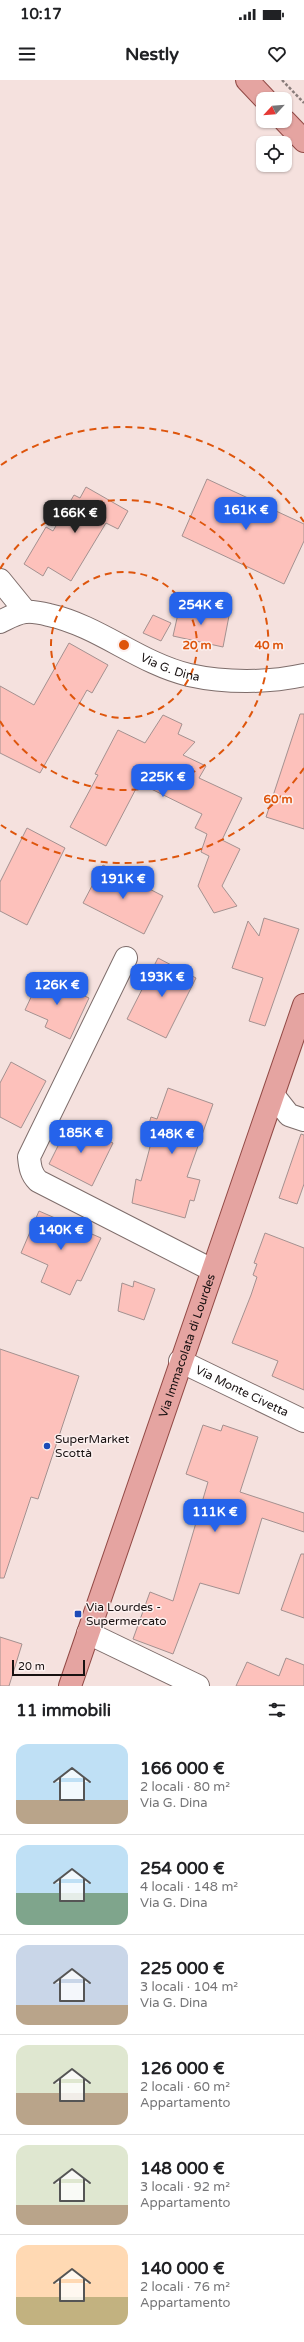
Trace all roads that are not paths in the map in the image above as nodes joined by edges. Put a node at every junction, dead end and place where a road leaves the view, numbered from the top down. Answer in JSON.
{"nodes":[{"id":1,"x":247,"y":80,"type":"edge"},
{"id":2,"x":258,"y":92,"type":"edge"},
{"id":3,"x":292,"y":128,"type":"edge"},
{"id":4,"x":304,"y":141,"type":"edge"},
{"id":5,"x":0,"y":580,"type":"edge"},
{"id":6,"x":26,"y":612,"type":"junction"},
{"id":7,"x":0,"y":622,"type":"edge"},
{"id":8,"x":304,"y":675,"type":"edge"},
{"id":9,"x":126,"y":958,"type":"dead end"},
{"id":10,"x":304,"y":1005,"type":"edge"},
{"id":11,"x":274,"y":1096,"type":"junction"},
{"id":12,"x":304,"y":1120,"type":"edge"},
{"id":13,"x":212,"y":1270,"type":"junction"},
{"id":14,"x":180,"y":1361,"type":"junction"},
{"id":15,"x":304,"y":1421,"type":"edge"},
{"id":16,"x":88,"y":1633,"type":"junction"},
{"id":17,"x":70,"y":1686,"type":"edge"},
{"id":18,"x":198,"y":1686,"type":"edge"}],
"edges":[{"from":1,"to":2,"type":"main road"},
{"from":3,"to":4,"type":"main road"},
{"from":5,"to":6,"type":"street"},
{"from":6,"to":7,"type":"street"},
{"from":6,"to":8,"type":"street","name":"Via G. Dina"},
{"from":9,"to":13,"type":"street"},
{"from":10,"to":11,"type":"main road","name":"Via Immacolata di Lourdes"},
{"from":11,"to":12,"type":"street"},
{"from":11,"to":13,"type":"main road","name":"Via Immacolata di Lourdes"},
{"from":13,"to":14,"type":"main road","name":"Via Immacolata di Lourdes"},
{"from":14,"to":15,"type":"street","name":"Via Monte Civetta"},
{"from":14,"to":16,"type":"main road","name":"Via Immacolata di Lourdes"},
{"from":16,"to":17,"type":"main road","name":"Via Immacolata di Lourdes"},
{"from":16,"to":18,"type":"street"}]}
